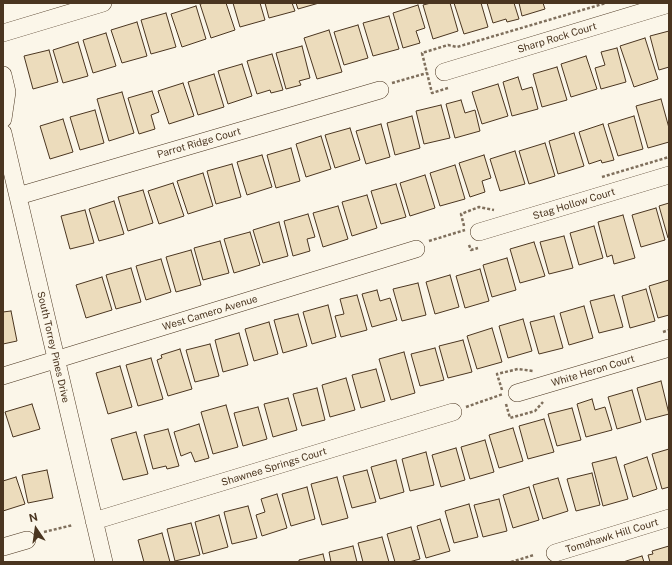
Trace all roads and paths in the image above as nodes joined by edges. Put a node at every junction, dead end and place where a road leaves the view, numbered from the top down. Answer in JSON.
{"nodes":[{"id":1,"x":103,"y":3,"type":"edge"},
{"id":2,"x":669,"y":4,"type":"edge"},
{"id":3,"x":3,"y":33,"type":"edge"},
{"id":4,"x":444,"y":72,"type":"dead end"},
{"id":5,"x":427,"y":73,"type":"dead end"},
{"id":6,"x":3,"y":75,"type":"edge"},
{"id":7,"x":385,"y":86,"type":"joint"},
{"id":8,"x":3,"y":119,"type":"edge"},
{"id":9,"x":3,"y":133,"type":"edge"},
{"id":10,"x":669,"y":175,"type":"edge"},
{"id":11,"x":18,"y":196,"type":"junction"},
{"id":12,"x":472,"y":231,"type":"joint"},
{"id":13,"x":422,"y":246,"type":"joint"},
{"id":14,"x":669,"y":348,"type":"edge"},
{"id":15,"x":57,"y":360,"type":"junction"},
{"id":16,"x":3,"y":376,"type":"edge"},
{"id":17,"x":510,"y":394,"type":"joint"},
{"id":18,"x":458,"y":410,"type":"joint"},
{"id":19,"x":669,"y":518,"type":"edge"},
{"id":20,"x":94,"y":521,"type":"junction"},
{"id":21,"x":73,"y":525,"type":"dead end"},
{"id":22,"x":44,"y":532,"type":"dead end"},
{"id":23,"x":27,"y":540,"type":"dead end"},
{"id":24,"x":3,"y":547,"type":"edge"},
{"id":25,"x":555,"y":553,"type":"dead end"},
{"id":26,"x":534,"y":555,"type":"dead end"},
{"id":27,"x":104,"y":562,"type":"edge"},
{"id":28,"x":511,"y":562,"type":"edge"}],
"edges":[{"from":1,"to":3,"type":"street"},
{"from":2,"to":4,"type":"street","name":"Sharp Rock Court"},
{"from":5,"to":7,"type":"path"},
{"from":6,"to":8,"type":"street"},
{"from":7,"to":11,"type":"street","name":"Parrot Ridge Court"},
{"from":9,"to":11,"type":"street","name":"South Torrey Pines Drive"},
{"from":10,"to":12,"type":"street","name":"Stag Hollow Court"},
{"from":11,"to":15,"type":"street","name":"South Torrey Pines Drive"},
{"from":12,"to":13,"type":"path"},
{"from":13,"to":15,"type":"street","name":"West Camero Avenue"},
{"from":14,"to":17,"type":"street","name":"White Heron Court"},
{"from":15,"to":16,"type":"street","name":"West Camero Avenue"},
{"from":15,"to":20,"type":"street","name":"South Torrey Pines Drive"},
{"from":17,"to":18,"type":"path"},
{"from":18,"to":20,"type":"street","name":"Shawnee Springs Court"},
{"from":19,"to":25,"type":"street","name":"Tomahawk Hill Court"},
{"from":20,"to":27,"type":"street","name":"South Torrey Pines Drive"},
{"from":21,"to":22,"type":"path"},
{"from":23,"to":24,"type":"street"},
{"from":26,"to":28,"type":"path"}]}
